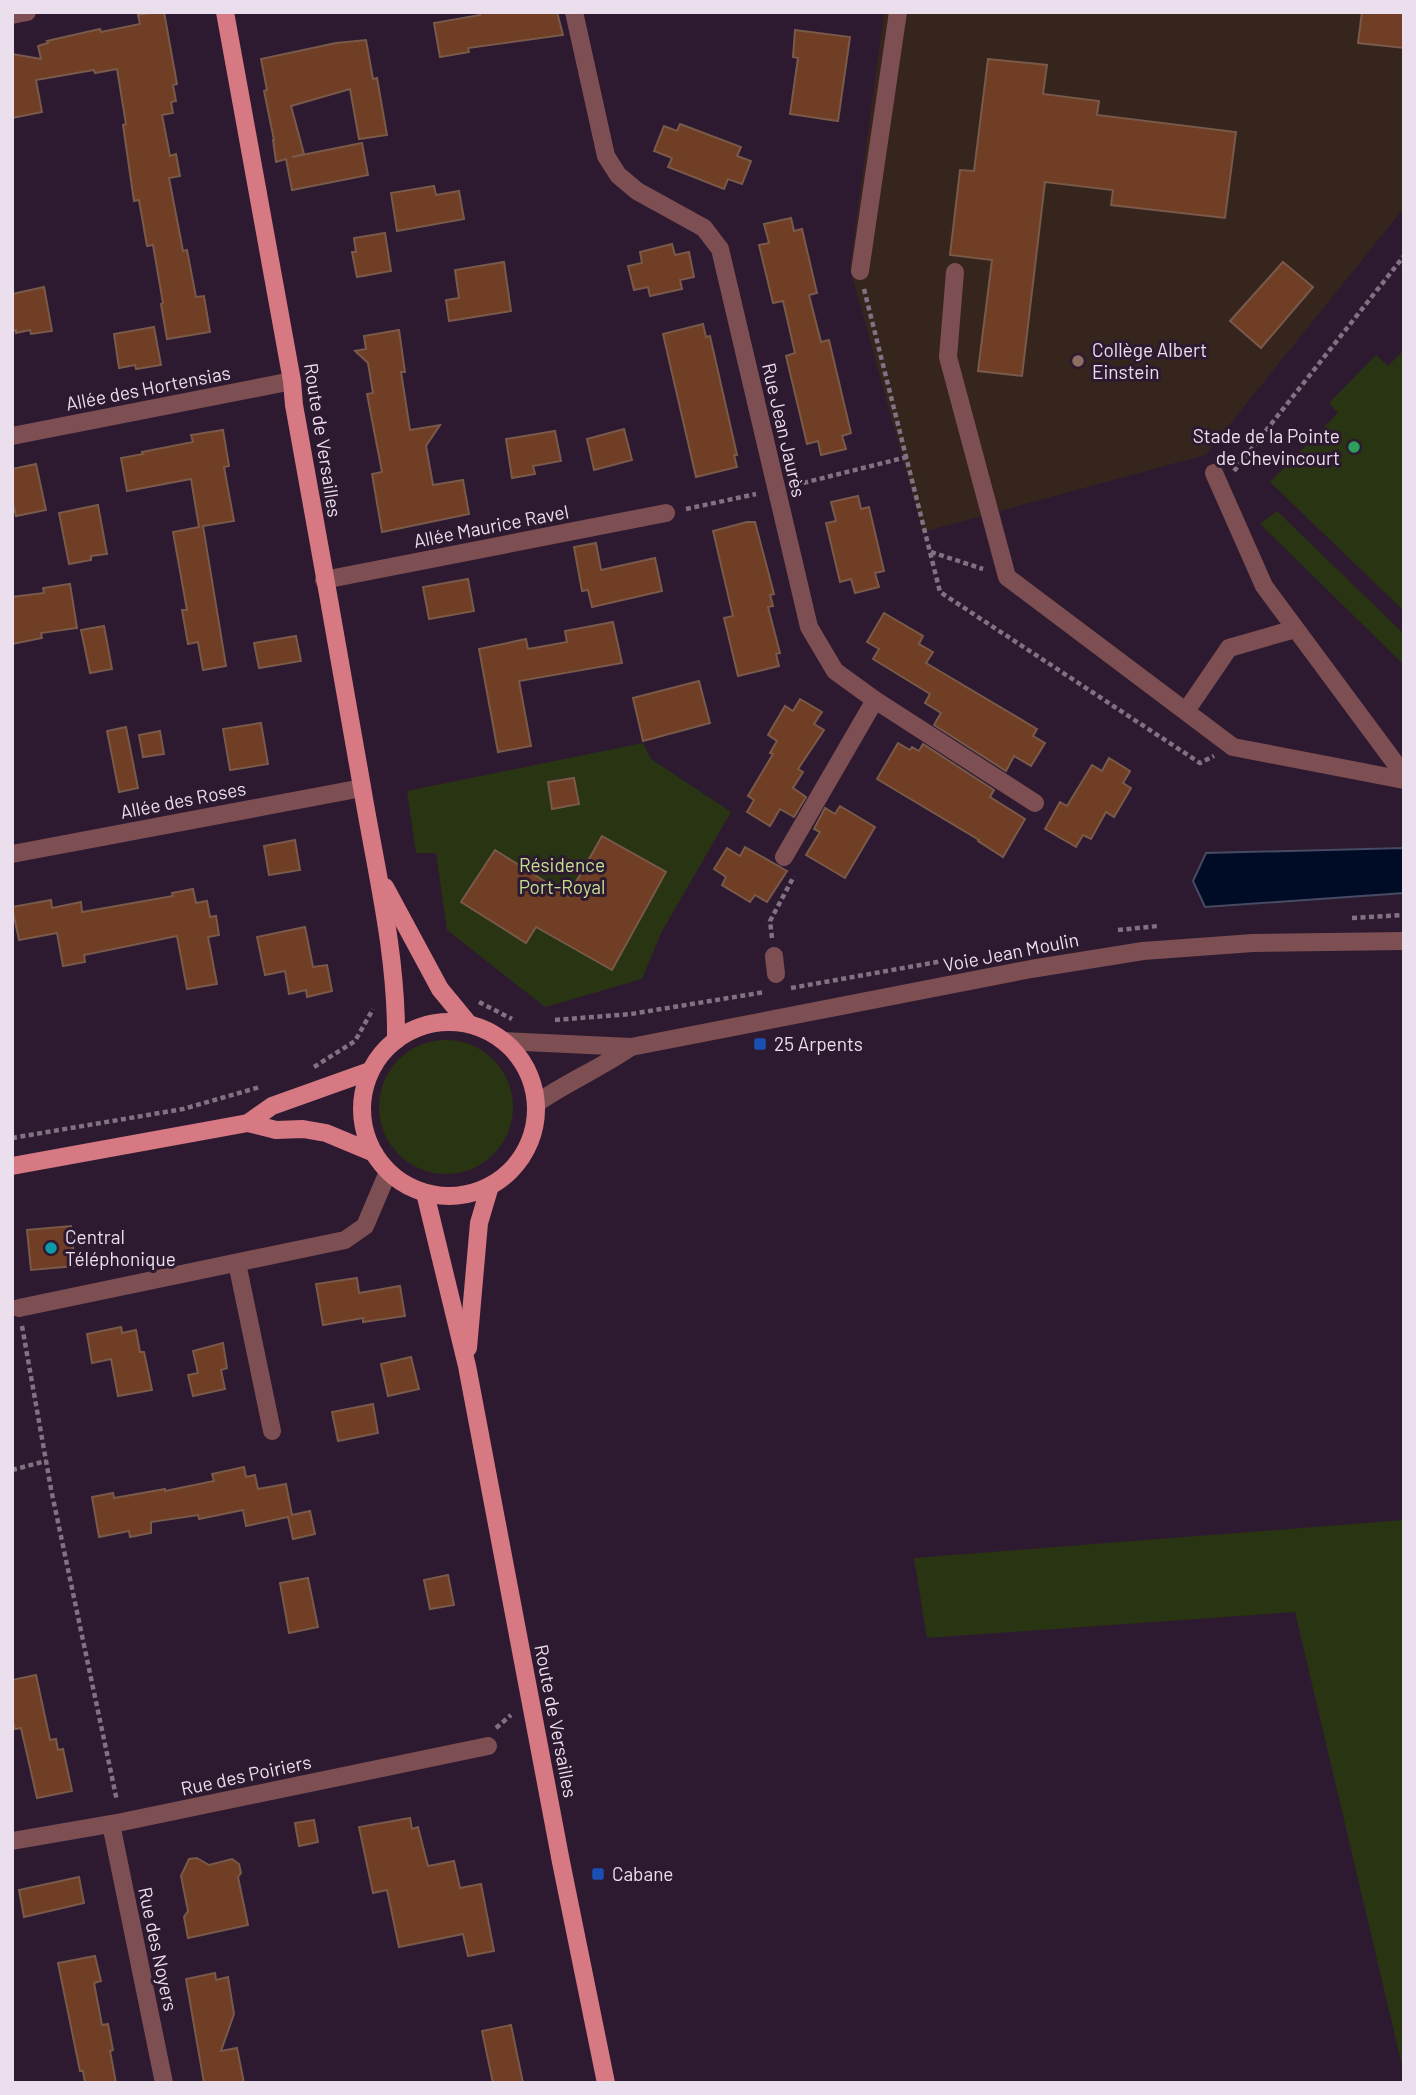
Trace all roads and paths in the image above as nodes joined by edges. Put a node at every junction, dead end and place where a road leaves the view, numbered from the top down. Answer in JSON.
{"nodes":[{"id":1,"x":27,"y":12,"type":"edge"},
{"id":2,"x":225,"y":12,"type":"edge"},
{"id":3,"x":574,"y":12,"type":"edge"},
{"id":4,"x":898,"y":12,"type":"edge"},
{"id":5,"x":12,"y":15,"type":"edge"},
{"id":6,"x":1404,"y":256,"type":"edge"},
{"id":7,"x":860,"y":271,"type":"dead end"},
{"id":8,"x":955,"y":272,"type":"dead end"},
{"id":9,"x":292,"y":381,"type":"junction"},
{"id":10,"x":12,"y":436,"type":"edge"},
{"id":11,"x":1217,"y":480,"type":"joint"},
{"id":12,"x":666,"y":513,"type":"dead end"},
{"id":13,"x":930,"y":551,"type":"dead end"},
{"id":14,"x":1007,"y":577,"type":"junction"},
{"id":15,"x":324,"y":579,"type":"junction"},
{"id":16,"x":1296,"y":629,"type":"junction"},
{"id":17,"x":874,"y":700,"type":"junction"},
{"id":18,"x":1186,"y":711,"type":"junction"},
{"id":19,"x":1404,"y":775,"type":"edge"},
{"id":20,"x":1404,"y":780,"type":"edge"},
{"id":21,"x":362,"y":788,"type":"junction"},
{"id":22,"x":1035,"y":803,"type":"dead end"},
{"id":23,"x":12,"y":854,"type":"edge"},
{"id":24,"x":784,"y":857,"type":"joint"},
{"id":25,"x":379,"y":874,"type":"junction"},
{"id":26,"x":1404,"y":915,"type":"edge"},
{"id":27,"x":1348,"y":918,"type":"dead end"},
{"id":28,"x":1169,"y":925,"type":"dead end"},
{"id":29,"x":1114,"y":931,"type":"dead end"},
{"id":30,"x":1404,"y":941,"type":"edge"},
{"id":31,"x":954,"y":959,"type":"dead end"},
{"id":32,"x":440,"y":989,"type":"junction"},
{"id":33,"x":765,"y":992,"type":"dead end"},
{"id":34,"x":396,"y":1003,"type":"junction"},
{"id":35,"x":544,"y":1020,"type":"dead end"},
{"id":36,"x":519,"y":1022,"type":"dead end"},
{"id":37,"x":468,"y":1023,"type":"junction"},
{"id":38,"x":396,"y":1040,"type":"junction"},
{"id":39,"x":505,"y":1041,"type":"junction"},
{"id":40,"x":631,"y":1047,"type":"junction"},
{"id":41,"x":310,"y":1068,"type":"dead end"},
{"id":42,"x":370,"y":1071,"type":"junction"},
{"id":43,"x":261,"y":1087,"type":"dead end"},
{"id":44,"x":537,"y":1103,"type":"junction"},
{"id":45,"x":248,"y":1123,"type":"junction"},
{"id":46,"x":12,"y":1138,"type":"edge"},
{"id":47,"x":374,"y":1153,"type":"junction"},
{"id":48,"x":12,"y":1166,"type":"edge"},
{"id":49,"x":388,"y":1172,"type":"junction"},
{"id":50,"x":490,"y":1186,"type":"junction"},
{"id":51,"x":425,"y":1193,"type":"junction"},
{"id":52,"x":237,"y":1264,"type":"junction"},
{"id":53,"x":19,"y":1308,"type":"joint"},
{"id":54,"x":467,"y":1366,"type":"junction"},
{"id":55,"x":272,"y":1431,"type":"dead end"},
{"id":56,"x":46,"y":1461,"type":"junction"},
{"id":57,"x":12,"y":1470,"type":"edge"},
{"id":58,"x":530,"y":1698,"type":"junction"},
{"id":59,"x":488,"y":1746,"type":"joint"},
{"id":60,"x":117,"y":1823,"type":"junction"},
{"id":61,"x":12,"y":1841,"type":"edge"},
{"id":62,"x":164,"y":2083,"type":"edge"},
{"id":63,"x":606,"y":2083,"type":"edge"}],
"edges":[{"from":1,"to":5,"type":"street"},
{"from":2,"to":9,"type":"main road","name":"Route de Versailles"},
{"from":3,"to":17,"type":"street","name":"Rue Jean Jaurès"},
{"from":4,"to":7,"type":"street"},
{"from":6,"to":11,"type":"path"},
{"from":8,"to":14,"type":"street"},
{"from":9,"to":10,"type":"street","name":"Allée des Hortensias"},
{"from":9,"to":15,"type":"main road","name":"Route de Versailles"},
{"from":11,"to":16,"type":"street"},
{"from":12,"to":15,"type":"street","name":"Allée Maurice Ravel"},
{"from":13,"to":14,"type":"path"},
{"from":14,"to":18,"type":"street"},
{"from":15,"to":21,"type":"main road","name":"Route de Versailles"},
{"from":16,"to":18,"type":"street"},
{"from":16,"to":19,"type":"street"},
{"from":17,"to":22,"type":"street","name":"Rue Jean Jaurès"},
{"from":17,"to":24,"type":"street"},
{"from":18,"to":20,"type":"street"},
{"from":21,"to":23,"type":"street","name":"Allée des Roses"},
{"from":21,"to":25,"type":"main road","name":"Route de Versailles"},
{"from":24,"to":31,"type":"path"},
{"from":25,"to":32,"type":"main road","name":"Route de Versailles"},
{"from":25,"to":34,"type":"main road","name":"Route de Versailles"},
{"from":26,"to":27,"type":"path"},
{"from":28,"to":29,"type":"path"},
{"from":30,"to":40,"type":"street","name":"Voie Jean Moulin"},
{"from":32,"to":36,"type":"path"},
{"from":32,"to":37,"type":"main road","name":"Route de Versailles"},
{"from":33,"to":35,"type":"path"},
{"from":34,"to":38,"type":"main road","name":"Route de Versailles"},
{"from":34,"to":41,"type":"path"},
{"from":37,"to":38,"type":"main road"},
{"from":37,"to":39,"type":"main road"},
{"from":38,"to":42,"type":"main road"},
{"from":39,"to":40,"type":"street","name":"Voie Jean Moulin"},
{"from":39,"to":44,"type":"main road"},
{"from":40,"to":44,"type":"street","name":"Voie Jean Moulin"},
{"from":42,"to":45,"type":"main road"},
{"from":42,"to":47,"type":"main road"},
{"from":43,"to":46,"type":"path"},
{"from":44,"to":50,"type":"main road"},
{"from":45,"to":47,"type":"main road"},
{"from":45,"to":48,"type":"main road"},
{"from":47,"to":49,"type":"main road"},
{"from":49,"to":51,"type":"main road"},
{"from":49,"to":52,"type":"street"},
{"from":50,"to":51,"type":"main road"},
{"from":50,"to":54,"type":"main road","name":"Route de Versailles"},
{"from":51,"to":54,"type":"main road","name":"Route de Versailles"},
{"from":52,"to":53,"type":"street"},
{"from":52,"to":55,"type":"street"},
{"from":53,"to":56,"type":"path"},
{"from":54,"to":58,"type":"main road","name":"Route de Versailles"},
{"from":56,"to":57,"type":"path"},
{"from":56,"to":60,"type":"path"},
{"from":58,"to":59,"type":"path"},
{"from":58,"to":63,"type":"main road","name":"Route de Versailles"},
{"from":59,"to":60,"type":"street","name":"Rue des Poiriers"},
{"from":60,"to":61,"type":"street","name":"Rue des Poiriers"},
{"from":60,"to":62,"type":"street","name":"Rue des Noyers"}]}
